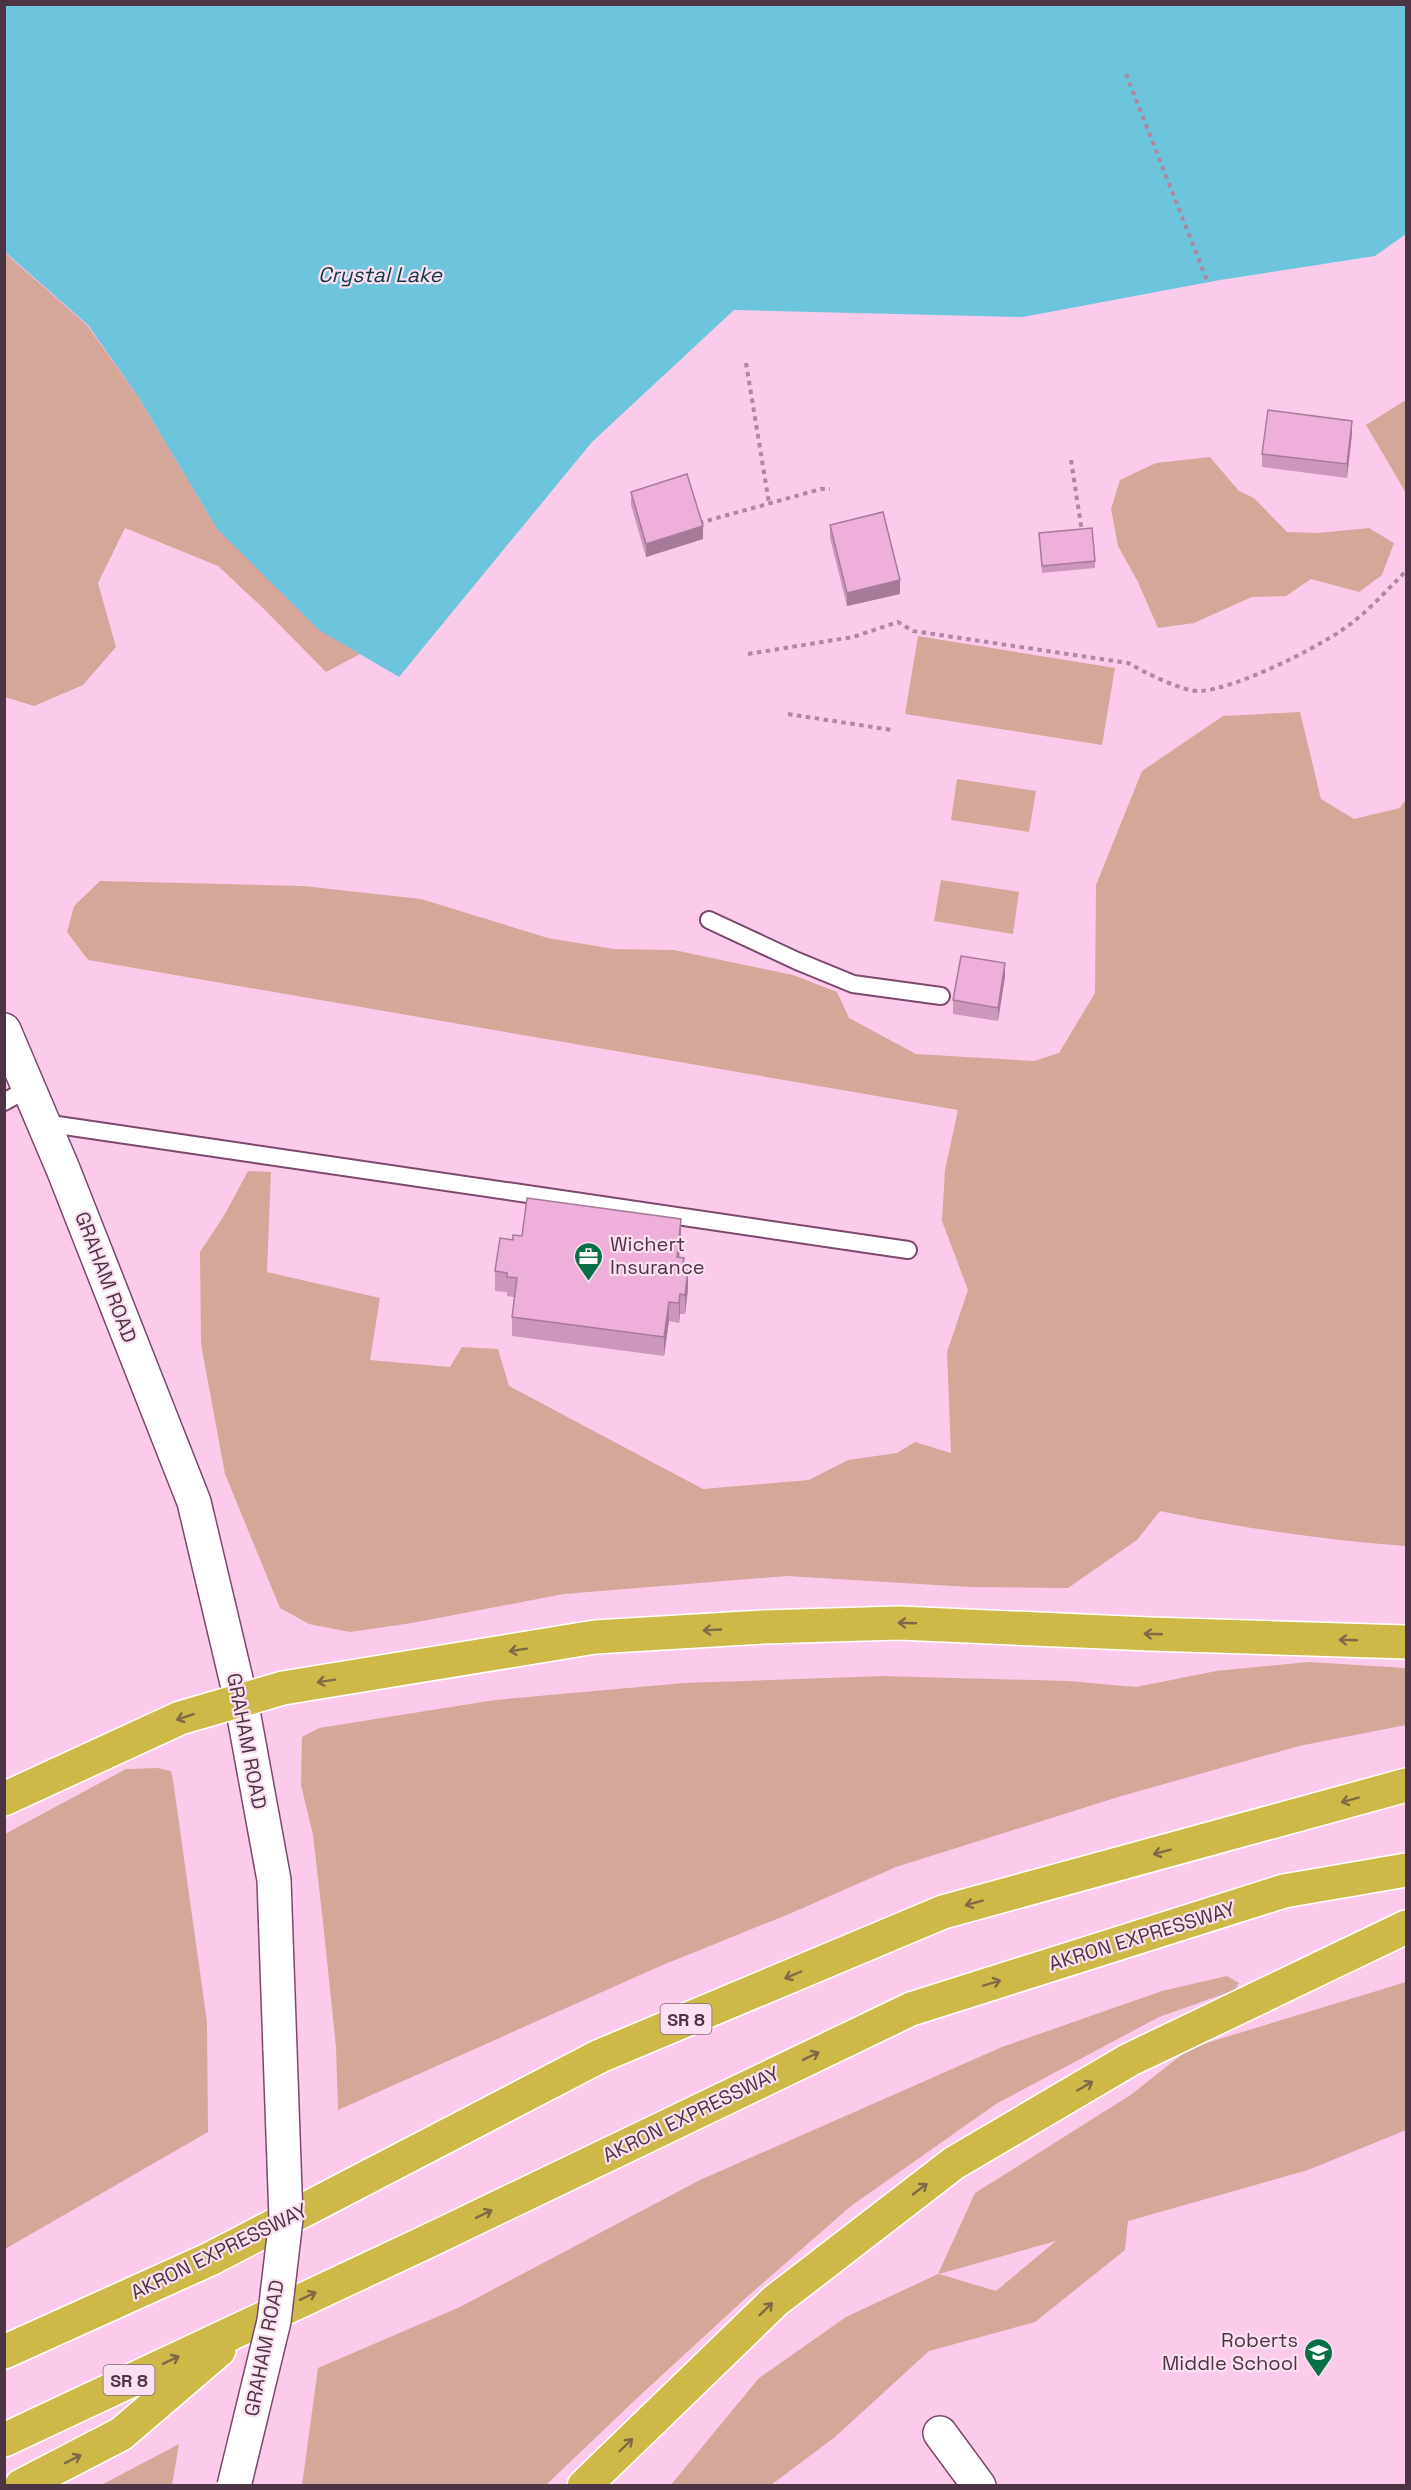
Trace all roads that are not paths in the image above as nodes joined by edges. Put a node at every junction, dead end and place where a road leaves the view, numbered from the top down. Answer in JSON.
{"nodes":[{"id":1,"x":710,"y":920,"type":"dead end"},
{"id":2,"x":941,"y":996,"type":"dead end"},
{"id":3,"x":4,"y":1030,"type":"edge"},
{"id":4,"x":17,"y":1095,"type":"edge"},
{"id":5,"x":44,"y":1123,"type":"junction"},
{"id":6,"x":908,"y":1250,"type":"dead end"},
{"id":7,"x":1407,"y":1642,"type":"edge"},
{"id":8,"x":241,"y":1700,"type":"junction"},
{"id":9,"x":1407,"y":1785,"type":"edge"},
{"id":10,"x":4,"y":1799,"type":"edge"},
{"id":11,"x":1407,"y":1870,"type":"edge"},
{"id":12,"x":1407,"y":1927,"type":"edge"},
{"id":13,"x":255,"y":2321,"type":"junction"},
{"id":14,"x":4,"y":2352,"type":"edge"},
{"id":15,"x":940,"y":2433,"type":"dead end"},
{"id":16,"x":4,"y":2440,"type":"edge"},
{"id":17,"x":21,"y":2486,"type":"edge"},
{"id":18,"x":234,"y":2486,"type":"edge"},
{"id":19,"x":584,"y":2486,"type":"edge"},
{"id":20,"x":979,"y":2486,"type":"edge"}],
"edges":[{"from":1,"to":2,"type":"lane"},
{"from":3,"to":4,"type":"main road","name":"GRAHAM ROAD"},
{"from":4,"to":5,"type":"main road","name":"GRAHAM ROAD"},
{"from":5,"to":6,"type":"lane"},
{"from":5,"to":8,"type":"main road","name":"GRAHAM ROAD"},
{"from":7,"to":8,"type":"highway","one_way":true},
{"from":8,"to":10,"type":"highway","one_way":true},
{"from":8,"to":18,"type":"main road","name":"GRAHAM ROAD","bridge":true},
{"from":9,"to":14,"type":"highway","name":"AKRON EXPRESSWAY","number":"SR 8","one_way":true},
{"from":13,"to":11,"type":"highway","name":"AKRON EXPRESSWAY","number":"SR 8","one_way":true},
{"from":19,"to":12,"type":"highway","one_way":true},
{"from":16,"to":13,"type":"highway","name":"AKRON EXPRESSWAY","number":"SR 8","one_way":true},
{"from":17,"to":13,"type":"highway","one_way":true},
{"from":15,"to":20,"type":"main road"}]}
